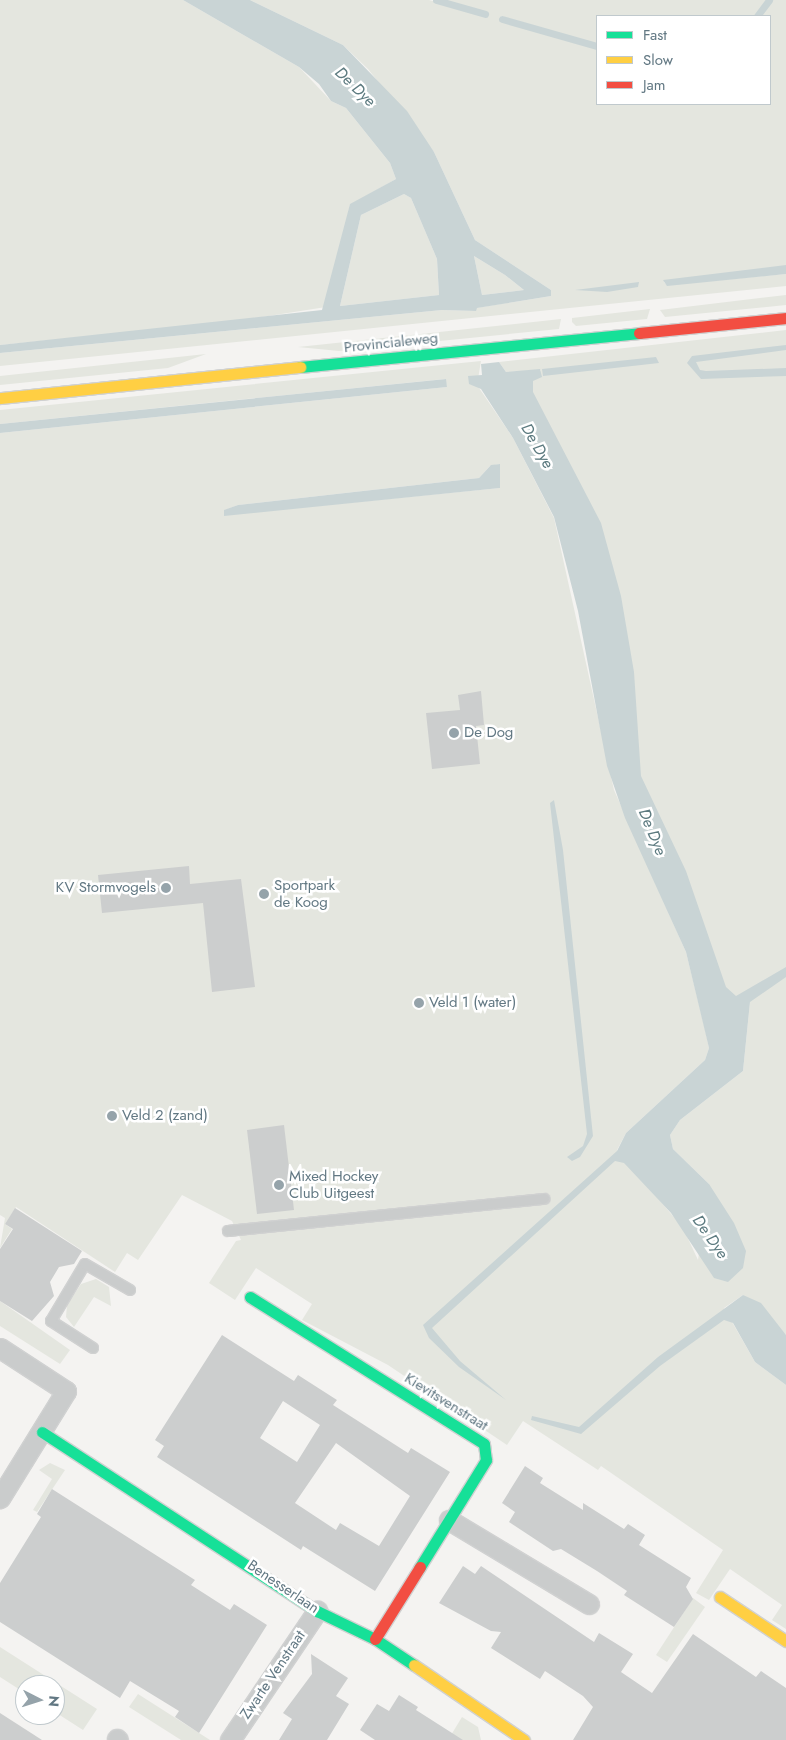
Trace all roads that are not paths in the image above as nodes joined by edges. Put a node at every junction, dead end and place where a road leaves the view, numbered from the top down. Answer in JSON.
{"nodes":[{"id":1,"x":786,"y":318,"type":"edge"},
{"id":2,"x":0,"y":398,"type":"edge"},
{"id":3,"x":544,"y":1199,"type":"dead end"},
{"id":4,"x":228,"y":1231,"type":"dead end"},
{"id":5,"x":130,"y":1290,"type":"dead end"},
{"id":6,"x":250,"y":1297,"type":"dead end"},
{"id":7,"x":0,"y":1348,"type":"edge"},
{"id":8,"x":94,"y":1348,"type":"dead end"},
{"id":9,"x":42,"y":1432,"type":"junction"},
{"id":10,"x":0,"y":1498,"type":"edge"},
{"id":11,"x":449,"y":1520,"type":"junction"},
{"id":12,"x":720,"y":1597,"type":"dead end"},
{"id":13,"x":589,"y":1604,"type":"dead end"},
{"id":14,"x":317,"y":1611,"type":"junction"},
{"id":15,"x":375,"y":1639,"type":"junction"},
{"id":16,"x":786,"y":1642,"type":"edge"},
{"id":17,"x":504,"y":1734,"type":"edge"},
{"id":18,"x":230,"y":1740,"type":"edge"},
{"id":19,"x":524,"y":1740,"type":"edge"}],
"edges":[{"from":1,"to":2,"type":"street","name":"Provincialeweg"},
{"from":3,"to":4,"type":"lane"},
{"from":5,"to":8,"type":"lane"},
{"from":6,"to":11,"type":"street","name":"Kievitsvenstraat"},
{"from":7,"to":9,"type":"street"},
{"from":9,"to":10,"type":"street"},
{"from":9,"to":14,"type":"street","name":"Benesserlaan"},
{"from":11,"to":13,"type":"street"},
{"from":11,"to":15,"type":"street","name":"Kievitsvenstraat"},
{"from":12,"to":16,"type":"street"},
{"from":14,"to":15,"type":"street","name":"Benesserlaan"},
{"from":14,"to":18,"type":"street","name":"Zwarte Venstraat"},
{"from":15,"to":17,"type":"street","name":"Benesserlaan"},
{"from":17,"to":19,"type":"street","name":"Benesserlaan"}]}
